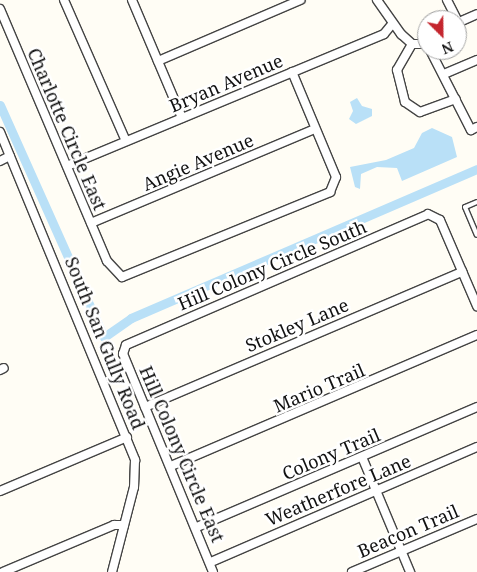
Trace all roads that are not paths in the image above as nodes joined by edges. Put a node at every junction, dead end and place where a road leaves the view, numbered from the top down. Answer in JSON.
{"nodes":[{"id":1,"x":64,"y":0,"type":"edge"},
{"id":2,"x":300,"y":0,"type":"edge"},
{"id":3,"x":377,"y":0,"type":"edge"},
{"id":4,"x":135,"y":1,"type":"edge"},
{"id":5,"x":0,"y":9,"type":"edge"},
{"id":6,"x":392,"y":24,"type":"junction"},
{"id":7,"x":412,"y":44,"type":"junction"},
{"id":8,"x":417,"y":44,"type":"edge"},
{"id":9,"x":436,"y":60,"type":"edge"},
{"id":10,"x":477,"y":60,"type":"edge"},
{"id":11,"x":158,"y":61,"type":"junction"},
{"id":12,"x":292,"y":72,"type":"junction"},
{"id":13,"x":444,"y":74,"type":"junction"},
{"id":14,"x":456,"y":99,"type":"junction"},
{"id":15,"x":182,"y":118,"type":"junction"},
{"id":16,"x":477,"y":127,"type":"edge"},
{"id":17,"x":316,"y":129,"type":"junction"},
{"id":18,"x":0,"y":132,"type":"edge"},
{"id":19,"x":126,"y":141,"type":"junction"},
{"id":20,"x":10,"y":156,"type":"junction"},
{"id":21,"x":0,"y":160,"type":"edge"},
{"id":22,"x":68,"y":166,"type":"junction"},
{"id":23,"x":477,"y":202,"type":"edge"},
{"id":24,"x":91,"y":223,"type":"junction"},
{"id":25,"x":477,"y":235,"type":"edge"},
{"id":26,"x":462,"y":272,"type":"junction"},
{"id":27,"x":477,"y":306,"type":"edge"},
{"id":28,"x":477,"y":335,"type":"edge"},
{"id":29,"x":124,"y":348,"type":"joint"},
{"id":30,"x":145,"y":407,"type":"junction"},
{"id":31,"x":477,"y":407,"type":"edge"},
{"id":32,"x":127,"y":437,"type":"junction"},
{"id":33,"x":477,"y":447,"type":"edge"},
{"id":34,"x":362,"y":457,"type":"junction"},
{"id":35,"x":171,"y":466,"type":"junction"},
{"id":36,"x":376,"y":490,"type":"junction"},
{"id":37,"x":0,"y":491,"type":"edge"},
{"id":38,"x":477,"y":519,"type":"edge"},
{"id":39,"x":124,"y":525,"type":"junction"},
{"id":40,"x":197,"y":527,"type":"junction"},
{"id":41,"x":401,"y":550,"type":"junction"},
{"id":42,"x":211,"y":562,"type":"junction"},
{"id":43,"x":3,"y":572,"type":"edge"},
{"id":44,"x":112,"y":572,"type":"edge"},
{"id":45,"x":213,"y":572,"type":"edge"},
{"id":46,"x":352,"y":572,"type":"edge"},
{"id":47,"x":410,"y":572,"type":"edge"}],
"edges":[{"from":1,"to":19,"type":"street"},
{"from":2,"to":11,"type":"street"},
{"from":3,"to":6,"type":"street"},
{"from":4,"to":11,"type":"street"},
{"from":5,"to":22,"type":"street","name":"Charlotte Circle East"},
{"from":6,"to":7,"type":"street"},
{"from":6,"to":12,"type":"street","name":"Bryan Avenue"},
{"from":7,"to":8,"type":"street"},
{"from":7,"to":14,"type":"street"},
{"from":9,"to":13,"type":"street"},
{"from":10,"to":13,"type":"street"},
{"from":11,"to":15,"type":"street"},
{"from":12,"to":15,"type":"street","name":"Bryan Avenue"},
{"from":12,"to":17,"type":"street"},
{"from":13,"to":14,"type":"street"},
{"from":14,"to":16,"type":"street"},
{"from":15,"to":19,"type":"street","name":"Bryan Avenue"},
{"from":17,"to":24,"type":"street","name":"Angie Avenue"},
{"from":17,"to":24,"type":"street","name":"Charlotte Circle East"},
{"from":18,"to":20,"type":"street","name":"South San Gully Road"},
{"from":19,"to":22,"type":"street","name":"Bryan Avenue"},
{"from":20,"to":21,"type":"street"},
{"from":20,"to":32,"type":"street","name":"South San Gully Road"},
{"from":22,"to":24,"type":"street","name":"Charlotte Circle East"},
{"from":23,"to":25,"type":"lane"},
{"from":26,"to":27,"type":"street"},
{"from":26,"to":29,"type":"street","name":"Hill Colony Circle South"},
{"from":26,"to":30,"type":"street","name":"Stokley Lane"},
{"from":28,"to":35,"type":"street","name":"Mario Trail"},
{"from":29,"to":30,"type":"street","name":"Hill Colony Circle East"},
{"from":30,"to":35,"type":"street","name":"Hill Colony Circle East"},
{"from":31,"to":34,"type":"street","name":"Colony Trail"},
{"from":32,"to":37,"type":"street"},
{"from":32,"to":39,"type":"street","name":"South San Gully Road"},
{"from":33,"to":36,"type":"street","name":"Weatherfore Lane"},
{"from":34,"to":36,"type":"street"},
{"from":34,"to":40,"type":"street","name":"Colony Trail"},
{"from":35,"to":40,"type":"street","name":"Hill Colony Circle East"},
{"from":36,"to":41,"type":"street"},
{"from":36,"to":42,"type":"street","name":"Weatherfore Lane"},
{"from":38,"to":41,"type":"street","name":"Beacon Trail"},
{"from":39,"to":43,"type":"street"},
{"from":39,"to":44,"type":"street","name":"South San Gully Road"},
{"from":40,"to":42,"type":"street","name":"Hill Colony Circle East"},
{"from":41,"to":46,"type":"street","name":"Beacon Trail"},
{"from":41,"to":47,"type":"street"},
{"from":42,"to":45,"type":"street","name":"Hill Colony Circle East"}]}
